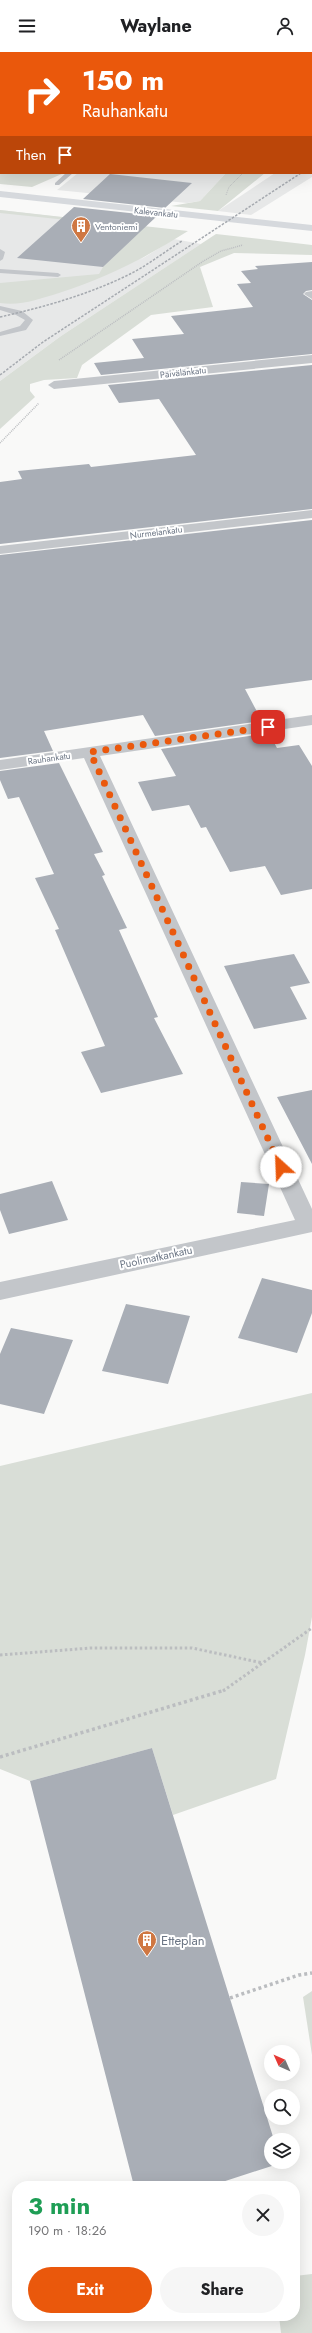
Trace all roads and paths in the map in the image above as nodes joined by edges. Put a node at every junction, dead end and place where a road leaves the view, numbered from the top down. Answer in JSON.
{"nodes":[{"id":1,"x":69,"y":174,"type":"edge"},
{"id":2,"x":57,"y":184,"type":"dead end"},
{"id":3,"x":0,"y":194,"type":"edge"},
{"id":4,"x":0,"y":202,"type":"edge"},
{"id":5,"x":312,"y":228,"type":"edge"},
{"id":6,"x":312,"y":235,"type":"edge"},
{"id":7,"x":250,"y":245,"type":"dead end"},
{"id":8,"x":0,"y":251,"type":"edge"},
{"id":9,"x":0,"y":259,"type":"edge"},
{"id":10,"x":0,"y":271,"type":"edge"},
{"id":11,"x":58,"y":275,"type":"dead end"},
{"id":12,"x":0,"y":308,"type":"edge"},
{"id":13,"x":0,"y":334,"type":"edge"},
{"id":14,"x":312,"y":359,"type":"edge"},
{"id":15,"x":54,"y":385,"type":"junction"},
{"id":16,"x":0,"y":443,"type":"edge"},
{"id":17,"x":312,"y":514,"type":"edge"},
{"id":18,"x":0,"y":550,"type":"edge"},
{"id":19,"x":312,"y":720,"type":"edge"},
{"id":20,"x":90,"y":752,"type":"junction"},
{"id":21,"x":0,"y":764,"type":"edge"},
{"id":22,"x":310,"y":1224,"type":"edge"},
{"id":23,"x":0,"y":1291,"type":"edge"},
{"id":24,"x":312,"y":1628,"type":"edge"},
{"id":25,"x":0,"y":1655,"type":"edge"},
{"id":26,"x":263,"y":1663,"type":"junction"},
{"id":27,"x":0,"y":1757,"type":"edge"},
{"id":28,"x":312,"y":1973,"type":"edge"},
{"id":29,"x":230,"y":1998,"type":"dead end"}],
"edges":[{"from":1,"to":2,"type":"lane"},
{"from":3,"to":5,"type":"main road","name":"Kalevankatu"},
{"from":4,"to":6,"type":"main road","name":"Kalevankatu"},
{"from":7,"to":15,"type":"path"},
{"from":8,"to":9,"type":"lane"},
{"from":10,"to":11,"type":"lane"},
{"from":12,"to":13,"type":"lane"},
{"from":14,"to":15,"type":"street","name":"Päivälänkatu"},
{"from":15,"to":16,"type":"path"},
{"from":17,"to":18,"type":"street","name":"Nurmelankatu"},
{"from":19,"to":20,"type":"street","name":"Rauhankatu"},
{"from":20,"to":21,"type":"street","name":"Rauhankatu"},
{"from":20,"to":22,"type":"street"},
{"from":22,"to":23,"type":"street","name":"Puolimatkankatu"},
{"from":24,"to":26,"type":"path"},
{"from":25,"to":26,"type":"path"},
{"from":26,"to":27,"type":"path"},
{"from":28,"to":29,"type":"path"}]}
